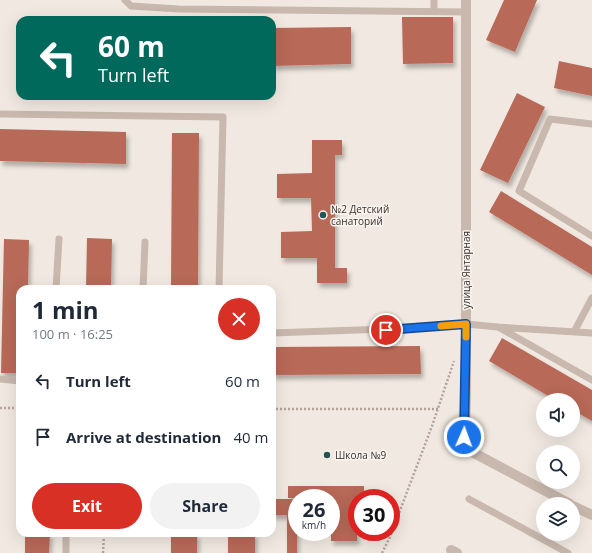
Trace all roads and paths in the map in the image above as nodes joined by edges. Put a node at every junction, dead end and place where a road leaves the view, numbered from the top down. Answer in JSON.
{"nodes":[{"id":1,"x":125,"y":0,"type":"edge"},
{"id":2,"x":434,"y":0,"type":"edge"},
{"id":3,"x":466,"y":0,"type":"edge"},
{"id":4,"x":434,"y":11,"type":"junction"},
{"id":5,"x":466,"y":12,"type":"junction"},
{"id":6,"x":0,"y":114,"type":"edge"},
{"id":7,"x":592,"y":124,"type":"edge"},
{"id":8,"x":592,"y":236,"type":"edge"},
{"id":9,"x":59,"y":239,"type":"dead end"},
{"id":10,"x":145,"y":242,"type":"dead end"},
{"id":11,"x":56,"y":285,"type":"edge"},
{"id":12,"x":144,"y":285,"type":"edge"},
{"id":13,"x":219,"y":285,"type":"edge"},
{"id":14,"x":592,"y":298,"type":"edge"},
{"id":15,"x":466,"y":324,"type":"junction"},
{"id":16,"x":498,"y":327,"type":"junction"},
{"id":17,"x":574,"y":332,"type":"junction"},
{"id":18,"x":276,"y":333,"type":"edge"},
{"id":19,"x":592,"y":333,"type":"edge"},
{"id":20,"x":455,"y":359,"type":"dead end"},
{"id":21,"x":0,"y":379,"type":"edge"},
{"id":22,"x":592,"y":380,"type":"edge"},
{"id":23,"x":16,"y":381,"type":"edge"},
{"id":24,"x":0,"y":408,"type":"edge"},
{"id":25,"x":16,"y":408,"type":"edge"},
{"id":26,"x":276,"y":409,"type":"edge"},
{"id":27,"x":438,"y":409,"type":"junction"},
{"id":28,"x":557,"y":497,"type":"edge"},
{"id":29,"x":469,"y":499,"type":"dead end"},
{"id":30,"x":580,"y":509,"type":"edge"},
{"id":31,"x":592,"y":515,"type":"edge"},
{"id":32,"x":66,"y":537,"type":"edge"},
{"id":33,"x":104,"y":537,"type":"edge"},
{"id":34,"x":66,"y":553,"type":"edge"},
{"id":35,"x":103,"y":553,"type":"edge"},
{"id":36,"x":382,"y":553,"type":"edge"},
{"id":37,"x":568,"y":553,"type":"edge"}],
"edges":[{"from":1,"to":4,"type":"lane"},
{"from":2,"to":4,"type":"lane"},
{"from":3,"to":5,"type":"street","name":"улица Янтарная"},
{"from":4,"to":5,"type":"lane"},
{"from":5,"to":15,"type":"street","name":"улица Янтарная"},
{"from":6,"to":13,"type":"lane"},
{"from":7,"to":8,"type":"lane"},
{"from":9,"to":11,"type":"lane"},
{"from":10,"to":12,"type":"lane"},
{"from":14,"to":17,"type":"lane"},
{"from":15,"to":16,"type":"lane"},
{"from":15,"to":18,"type":"lane"},
{"from":15,"to":28,"type":"street","name":"улица Янтарная"},
{"from":16,"to":17,"type":"lane"},
{"from":16,"to":22,"type":"lane"},
{"from":17,"to":19,"type":"lane"},
{"from":20,"to":27,"type":"path"},
{"from":21,"to":23,"type":"lane"},
{"from":24,"to":25,"type":"path"},
{"from":26,"to":27,"type":"path"},
{"from":27,"to":36,"type":"path"},
{"from":29,"to":37,"type":"lane"},
{"from":30,"to":31,"type":"street"},
{"from":32,"to":34,"type":"lane"},
{"from":33,"to":35,"type":"path"}]}
